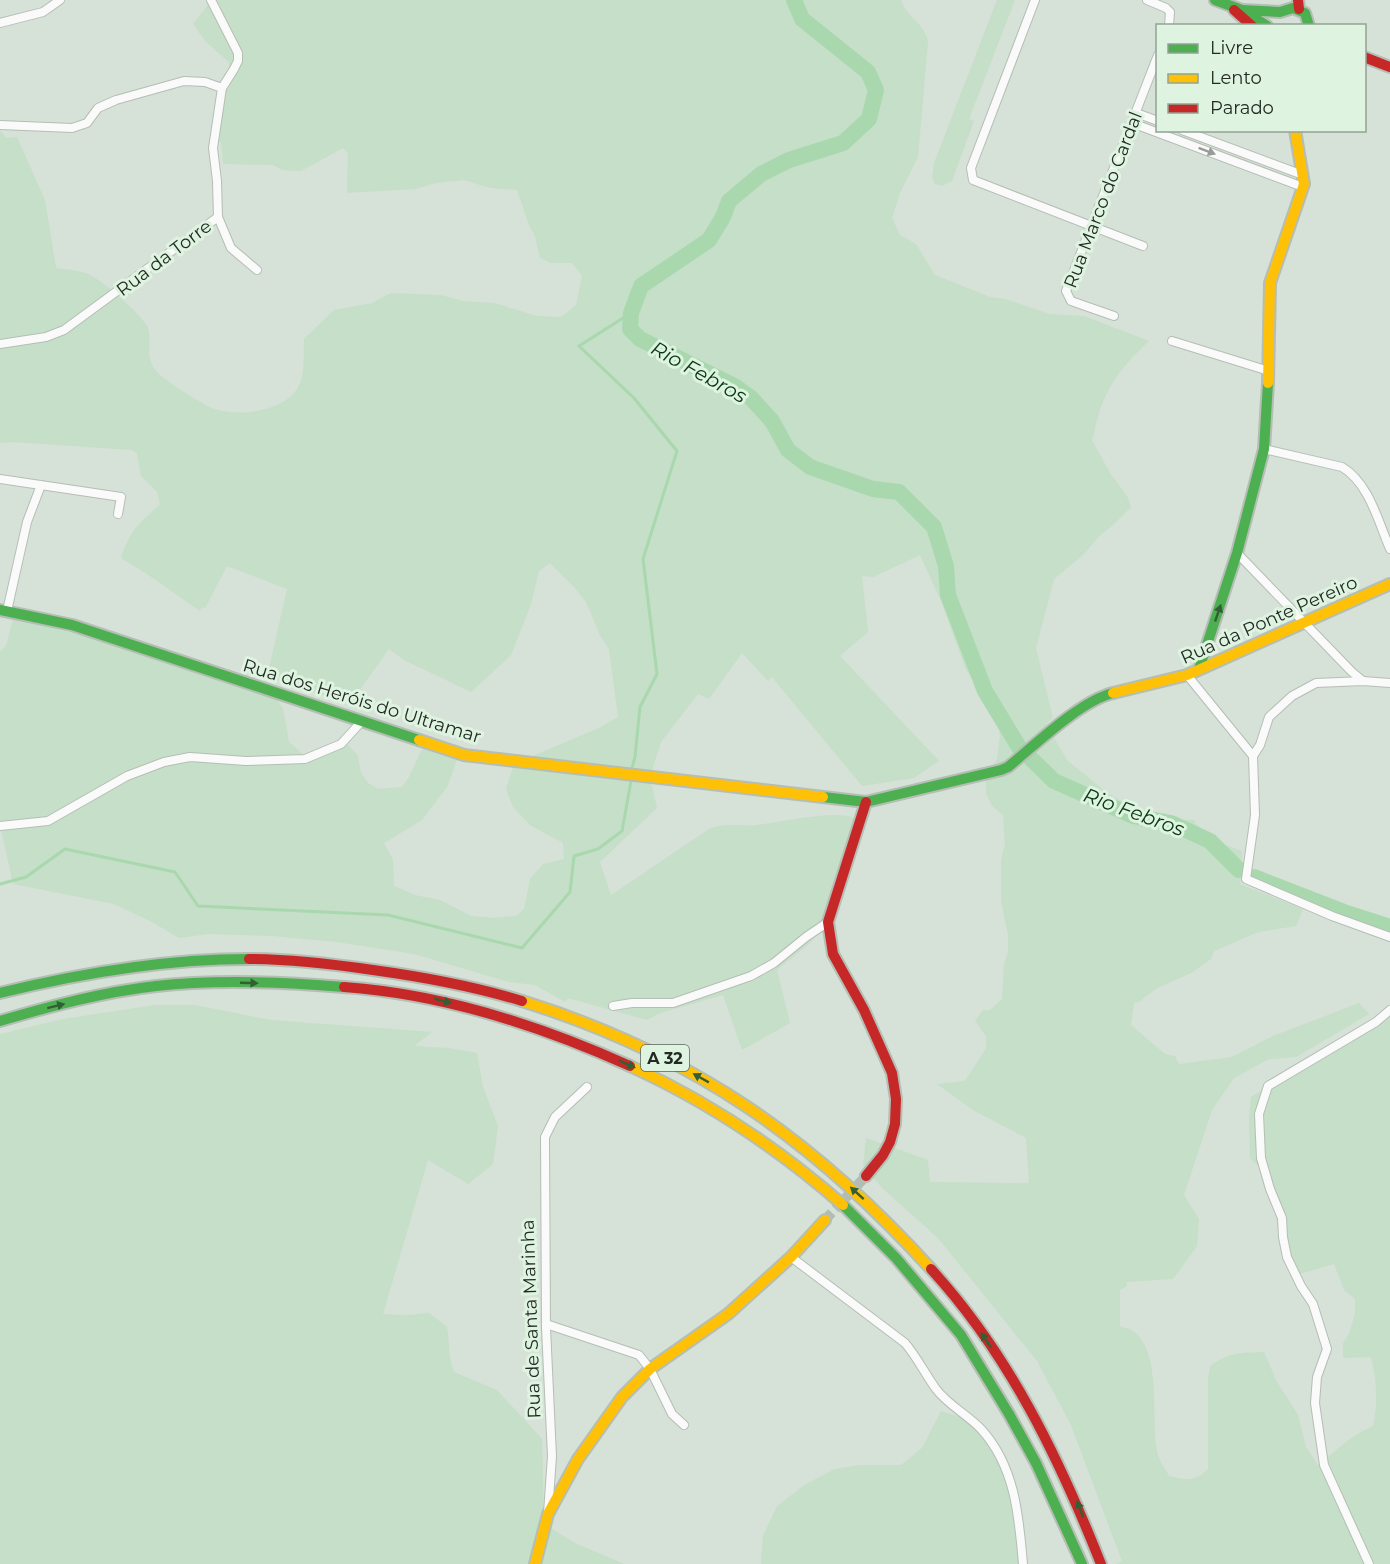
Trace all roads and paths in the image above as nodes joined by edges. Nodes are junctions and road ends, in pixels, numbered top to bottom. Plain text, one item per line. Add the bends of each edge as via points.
1 (60, 0) edge
2 (211, 0) edge
3 (1035, 0) edge
4 (1147, 0) edge
5 (1215, 0) edge
6 (1299, 5) edge
7 (1230, 6) junction
8 (1285, 7) edge
9 (1242, 10) junction
10 (0, 22) edge
11 (1168, 24) edge
12 (1250, 24) edge
13 (1264, 24) edge
14 (1275, 24) edge
15 (1309, 24) edge
16 (1366, 57) edge
17 (1156, 60) edge
18 (1390, 67) edge
19 (222, 88) junction
20 (1136, 113) junction
21 (1156, 120) edge
22 (1132, 123) junction
23 (0, 125) edge
24 (1156, 132) edge
25 (1156, 132) edge
26 (1187, 132) edge
27 (1295, 132) edge
28 (1303, 175) junction
29 (1303, 187) junction
30 (218, 217) junction
31 (1092, 227) junction
32 (1143, 246) dead end
33 (257, 270) dead end
34 (1114, 316) dead end
35 (1172, 341) dead end
36 (0, 344) edge
37 (1269, 371) junction
38 (1264, 449) junction
39 (0, 479) edge
40 (41, 485) junction
41 (118, 514) dead end
42 (1390, 549) edge
43 (1237, 553) junction
44 (1390, 584) edge
45 (3, 611) edge
46 (1305, 623) junction
47 (1198, 669) junction
48 (1187, 675) junction
49 (1363, 681) junction
50 (1390, 683) edge
51 (363, 721) junction
52 (1253, 756) junction
53 (866, 802) junction
54 (0, 826) edge
55 (828, 922) junction
56 (1390, 937) edge
57 (0, 993) edge
58 (613, 1006) dead end
59 (1390, 1010) edge
60 (0, 1021) edge
61 (587, 1087) dead end
62 (866, 1176) tunnel mouth
63 (825, 1220) tunnel mouth
64 (791, 1257) junction
65 (546, 1324) junction
66 (650, 1369) junction
67 (684, 1425) dead end
68 (548, 1514) junction
69 (535, 1564) edge
70 (1023, 1564) edge
71 (1082, 1564) edge
72 (1101, 1564) edge
73 (1369, 1564) edge

1 - 10 street via 43,12
2 - 19 street, Rua da Torre via 238,53 238,61
3 - 31 street via 971,168 973,180
4 - 11 street via 1170,12
5 - 7 main road
6 - 8 main road
6 - 15 main road
7 - 9 main road
7 - 12 main road
8 - 9 main road
8 - 14 main road
9 - 13 main road
16 - 18 main road
17 - 20 street, Rua Marco do Cardal
19 - 23 street via 205,81 184,81 116,100 98,108 87,123 72,128
19 - 30 street, Rua da Torre via 213,148
20 - 21 street
20 - 22 street, Rua Marco do Cardal
22 -> 24 street
22 - 31 street, Rua Marco do Cardal
25 -> 29 street
26 - 28 street
27 - 28 main road
28 - 29 main road
29 - 37 main road via 1270,283
30 - 33 street via 231,248
30 - 36 street, Rua da Torre via 64,330
31 - 32 street
31 - 34 street, Rua Marco do Cardal via 1067,296
35 - 37 street
37 - 38 main road
38 - 42 street via 1342,467 1352,473 1361,482
38 - 43 main road
39 - 40 street
40 - 41 street via 121,497
40 - 45 street
43 - 46 street
47 -> 43 main road
44 - 46 main road, Rua da Ponte Pereiro
45 - 51 main road, Rua dos Heróis do Ultramar via 72,625
46 - 47 main road, Rua da Ponte Pereiro
46 - 49 street
47 - 48 main road, Rua da Ponte Pereiro
48 - 52 street
48 - 53 main road, Rua da Ponte Pereiro via 1091,701 1001,770
49 - 50 street
49 - 52 street via 1316,683 1292,696 1269,717
51 - 53 main road, Rua dos Heróis do Ultramar via 464,755
51 - 54 street via 341,744 305,759 255,762 190,758 164,762 127,776 48,821
52 - 56 street via 1255,815 1246,879
53 - 55 main road
55 - 58 street via 751,976 673,1002
55 - 62 main road via 833,954 855,990 885,1055 896,1099 890,1142
72 -> 57 main road, A 32 via 1076,1497 1034,1414 970,1317 925,1262 871,1205 763,1117 646,1048 520,1000 439,979 336,964 273,959 156,965 100,972
59 - 73 street via 1268,1086 1259,1114 1261,1158 1282,1218 1287,1257 1313,1304 1327,1349 1317,1377 1315,1403 1324,1465
60 -> 71 main road, A 32 via 98,995 158,986 218,982 342,985 437,999 589,1047 652,1075 755,1135 842,1204 900,1260 949,1319 1007,1408
61 - 65 street, Rua de Santa Marinha via 555,1117 545,1137
63 - 64 main road
64 - 66 main road via 728,1314
64 - 70 street via 905,1343 936,1390 980,1428 999,1451 1011,1480
65 - 66 street via 639,1355
65 - 68 street, Rua de Santa Marinha via 552,1456
66 - 67 street via 672,1414
66 - 68 main road via 622,1397 590,1440
68 - 69 main road, Rua de Santa Marinha

